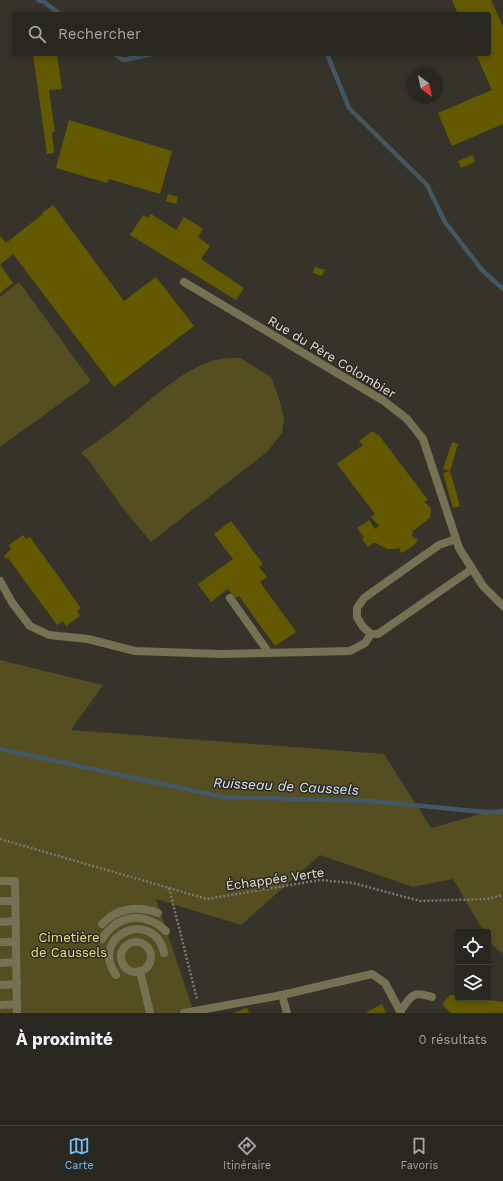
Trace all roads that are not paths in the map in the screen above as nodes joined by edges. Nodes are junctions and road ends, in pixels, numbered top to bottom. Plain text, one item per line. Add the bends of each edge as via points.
1 (184, 282) dead end
2 (456, 538) junction
3 (472, 569) junction
4 (0, 581) edge
5 (230, 598) dead end
6 (503, 606) edge
7 (372, 634) junction
8 (269, 653) junction
9 (0, 881) edge
10 (0, 901) edge
11 (15, 901) junction
12 (126, 907) junction
13 (158, 913) dead end
14 (128, 919) junction
15 (16, 921) junction
16 (0, 922) edge
17 (102, 924) dead end
18 (131, 930) junction
19 (166, 931) dead end
20 (102, 940) dead end
21 (0, 942) edge
22 (16, 942) junction
23 (134, 942) junction
24 (164, 953) dead end
25 (16, 962) junction
26 (0, 963) edge
27 (140, 971) junction
28 (116, 975) dead end
29 (17, 984) junction
30 (0, 985) edge
31 (282, 995) junction
32 (432, 997) dead end
33 (17, 1004) junction
34 (0, 1005) edge
35 (401, 1012) edge
36 (17, 1013) edge
37 (150, 1013) edge
38 (184, 1013) edge
39 (287, 1013) edge

1 - 2 street, Rue du Père Colombier via 384,401 407,419 423,439
2 - 3 street, Rue du Père Colombier
2 - 7 street via 439,545 364,598 358,608 357,617 363,627
3 - 6 street, Rue du Père Colombier via 483,586
3 - 7 street via 389,628
4 - 8 street via 30,626 49,635 88,640 135,651
5 - 8 street
7 - 8 street via 365,643 350,651
9 - 11 street via 15,881
10 - 11 street
11 - 15 street
12 - 13 street
12 - 14 street
12 - 17 street
14 - 18 street
14 - 19 street via 147,919
14 - 20 street via 111,928
15 - 16 street
15 - 22 street
18 - 23 street
18 - 24 street via 144,930 154,935 161,943
18 - 28 street via 118,936 110,949 110,966
21 - 22 street
22 - 25 street
23 - 27 street via 142,943 151,953 148,966
23 - 27 street via 126,946 121,958 128,969
25 - 26 street
25 - 29 street
27 - 37 street
29 - 30 street
29 - 33 street
31 - 35 street via 372,974 385,984
31 - 38 street
31 - 39 street
32 - 35 street via 422,993 413,995
33 - 34 street
33 - 36 street

